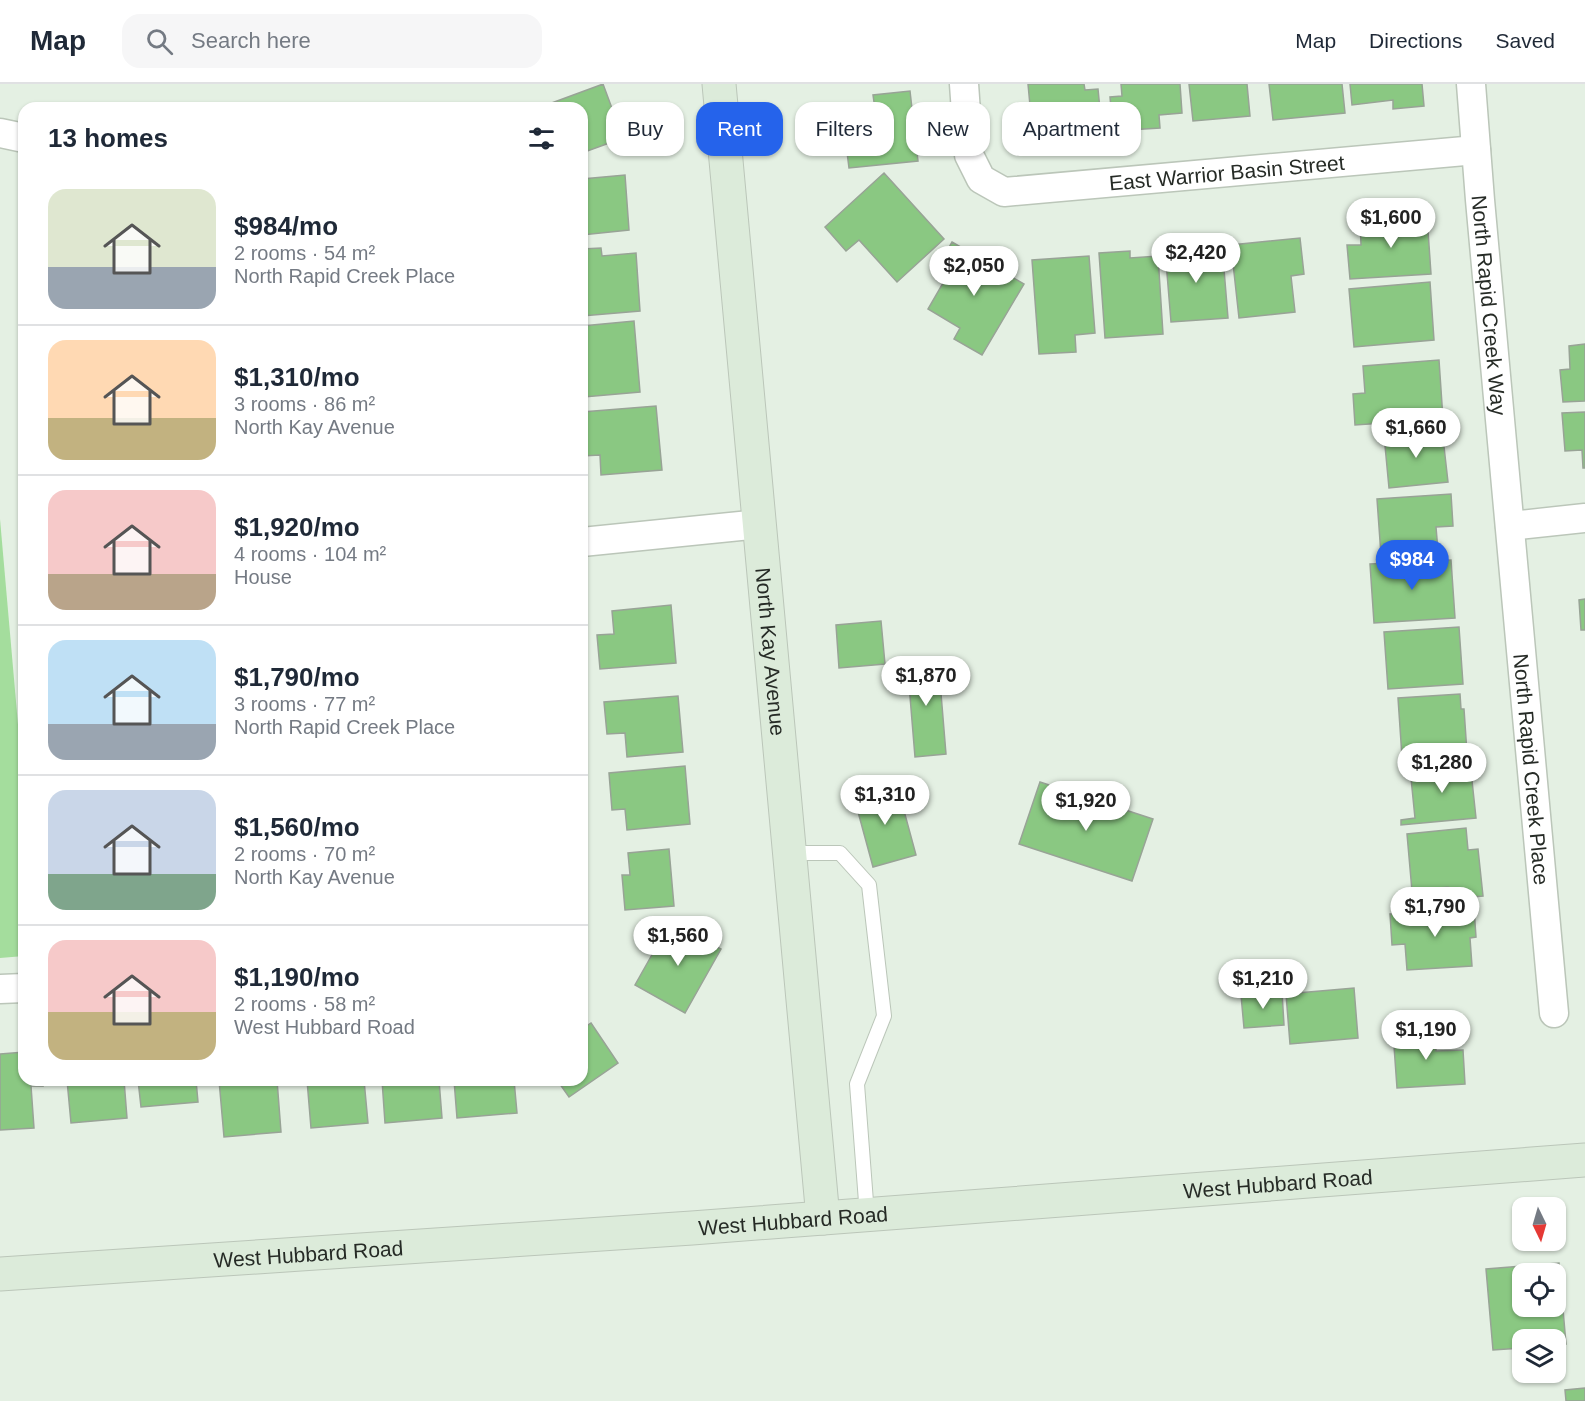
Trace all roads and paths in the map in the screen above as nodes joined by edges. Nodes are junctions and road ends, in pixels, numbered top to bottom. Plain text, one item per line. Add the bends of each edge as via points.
1 (719, 84) edge
2 (964, 84) edge
3 (1471, 84) edge
4 (0, 133) edge
5 (18, 137) edge
6 (1476, 150) junction
7 (1585, 518) edge
8 (760, 524) junction
9 (1510, 526) junction
10 (588, 541) edge
11 (790, 853) junction
12 (18, 988) edge
13 (0, 989) edge
14 (1554, 1013) dead end
15 (1585, 1160) edge
16 (867, 1215) junction
17 (824, 1218) junction
18 (0, 1274) edge

1 - 8 street, North Kay Avenue
2 - 6 street, East Warrior Basin Street via 969,155 981,179 1004,192
3 - 6 street, North Rapid Creek Way
4 - 5 street
6 - 9 street, North Rapid Creek Way
7 - 9 street
8 - 10 street
8 - 11 street, North Kay Avenue
9 - 14 street, North Rapid Creek Place
11 - 16 lane via 840,852 869,885 884,1016 857,1084
11 - 17 street, North Kay Avenue
12 - 13 street
15 - 16 street, West Hubbard Road
16 - 17 street, West Hubbard Road
17 - 18 street, West Hubbard Road

